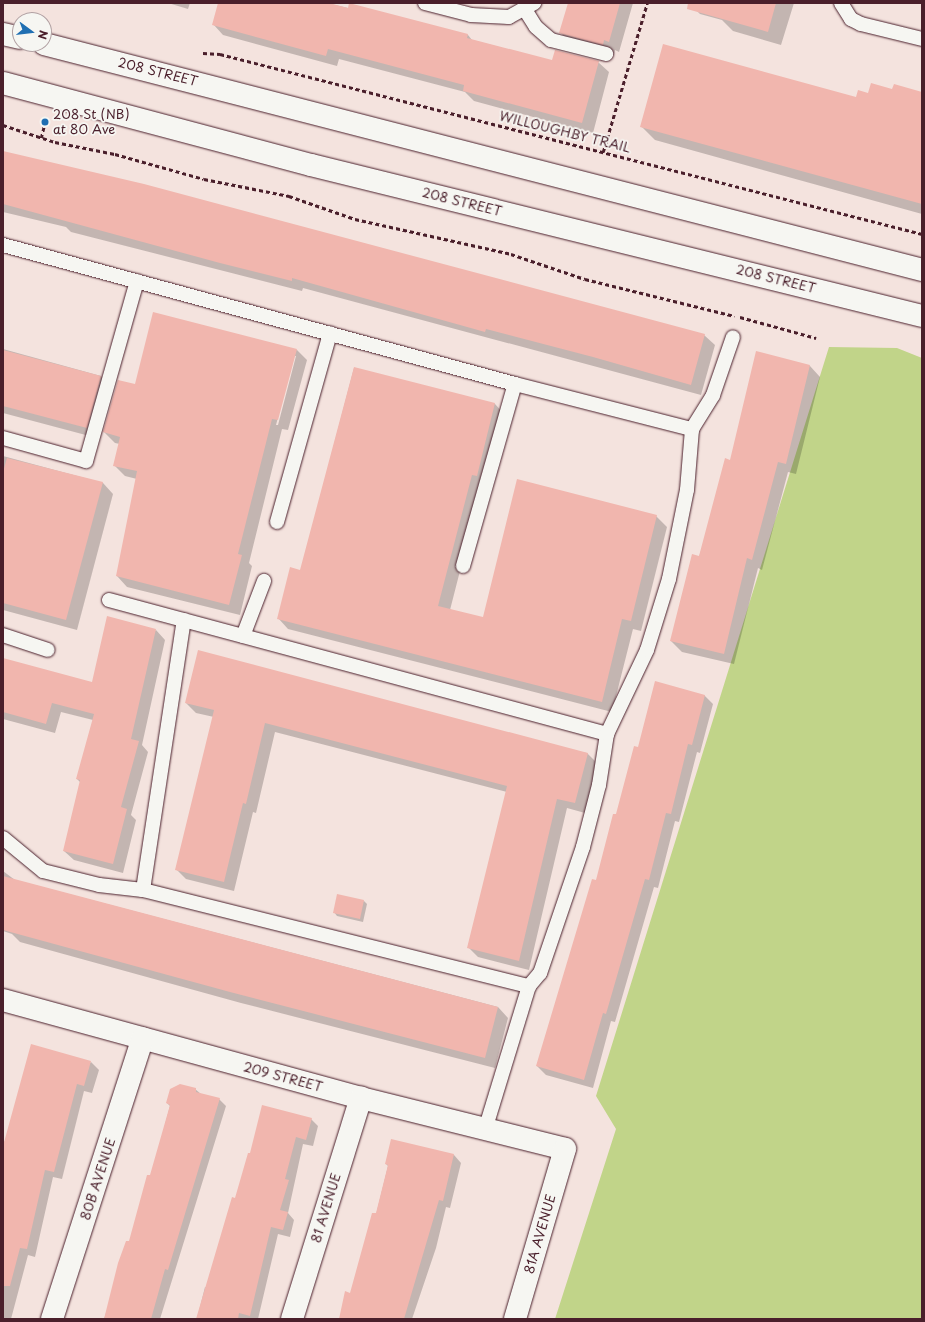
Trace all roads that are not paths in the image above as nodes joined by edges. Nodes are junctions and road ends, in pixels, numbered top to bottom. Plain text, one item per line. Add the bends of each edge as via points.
1 (425, 3) edge
2 (841, 3) edge
3 (529, 6) edge
4 (922, 39) edge
5 (52, 46) edge
6 (606, 54) dead end
7 (3, 83) edge
8 (3, 245) edge
9 (922, 270) edge
10 (137, 281) junction
11 (922, 316) edge
12 (330, 333) junction
13 (732, 337) dead end
14 (515, 384) junction
15 (692, 429) junction
16 (3, 438) edge
17 (277, 522) dead end
18 (463, 566) dead end
19 (264, 581) dead end
20 (109, 600) dead end
21 (184, 620) junction
22 (3, 635) edge
23 (243, 636) junction
24 (48, 650) dead end
25 (607, 734) junction
26 (3, 838) edge
27 (143, 890) junction
28 (529, 986) junction
29 (3, 1000) edge
30 (143, 1038) junction
31 (361, 1098) junction
32 (486, 1128) junction
33 (565, 1149) joint
34 (52, 1319) edge
35 (292, 1319) edge
36 (515, 1319) edge

1 - 3 lane via 471,15 509,17
2 - 4 lane via 851,19 861,24
3 - 6 lane via 536,26 551,40
5 - 9 main road, 208 STREET
7 - 11 main road, 208 STREET via 311,165
8 - 10 lane
10 - 12 lane
10 - 16 lane via 86,461
12 - 14 lane
12 - 17 lane
13 - 15 lane via 713,395
14 - 15 lane
14 - 18 lane
15 - 25 lane via 688,490 669,579 647,650
19 - 23 lane
20 - 21 lane
21 - 23 lane
21 - 27 lane
22 - 24 lane
23 - 25 lane
25 - 28 lane via 583,847 540,973
26 - 27 lane via 43,871 98,885
27 - 28 lane
28 - 32 lane
29 - 30 main road, 209 STREET
30 - 31 main road, 209 STREET
30 - 34 main road, 80B AVENUE
31 - 32 main road, 209 STREET
31 - 35 main road, 81 AVENUE
32 - 33 main road, 209 STREET
33 - 36 main road, 81A AVENUE

